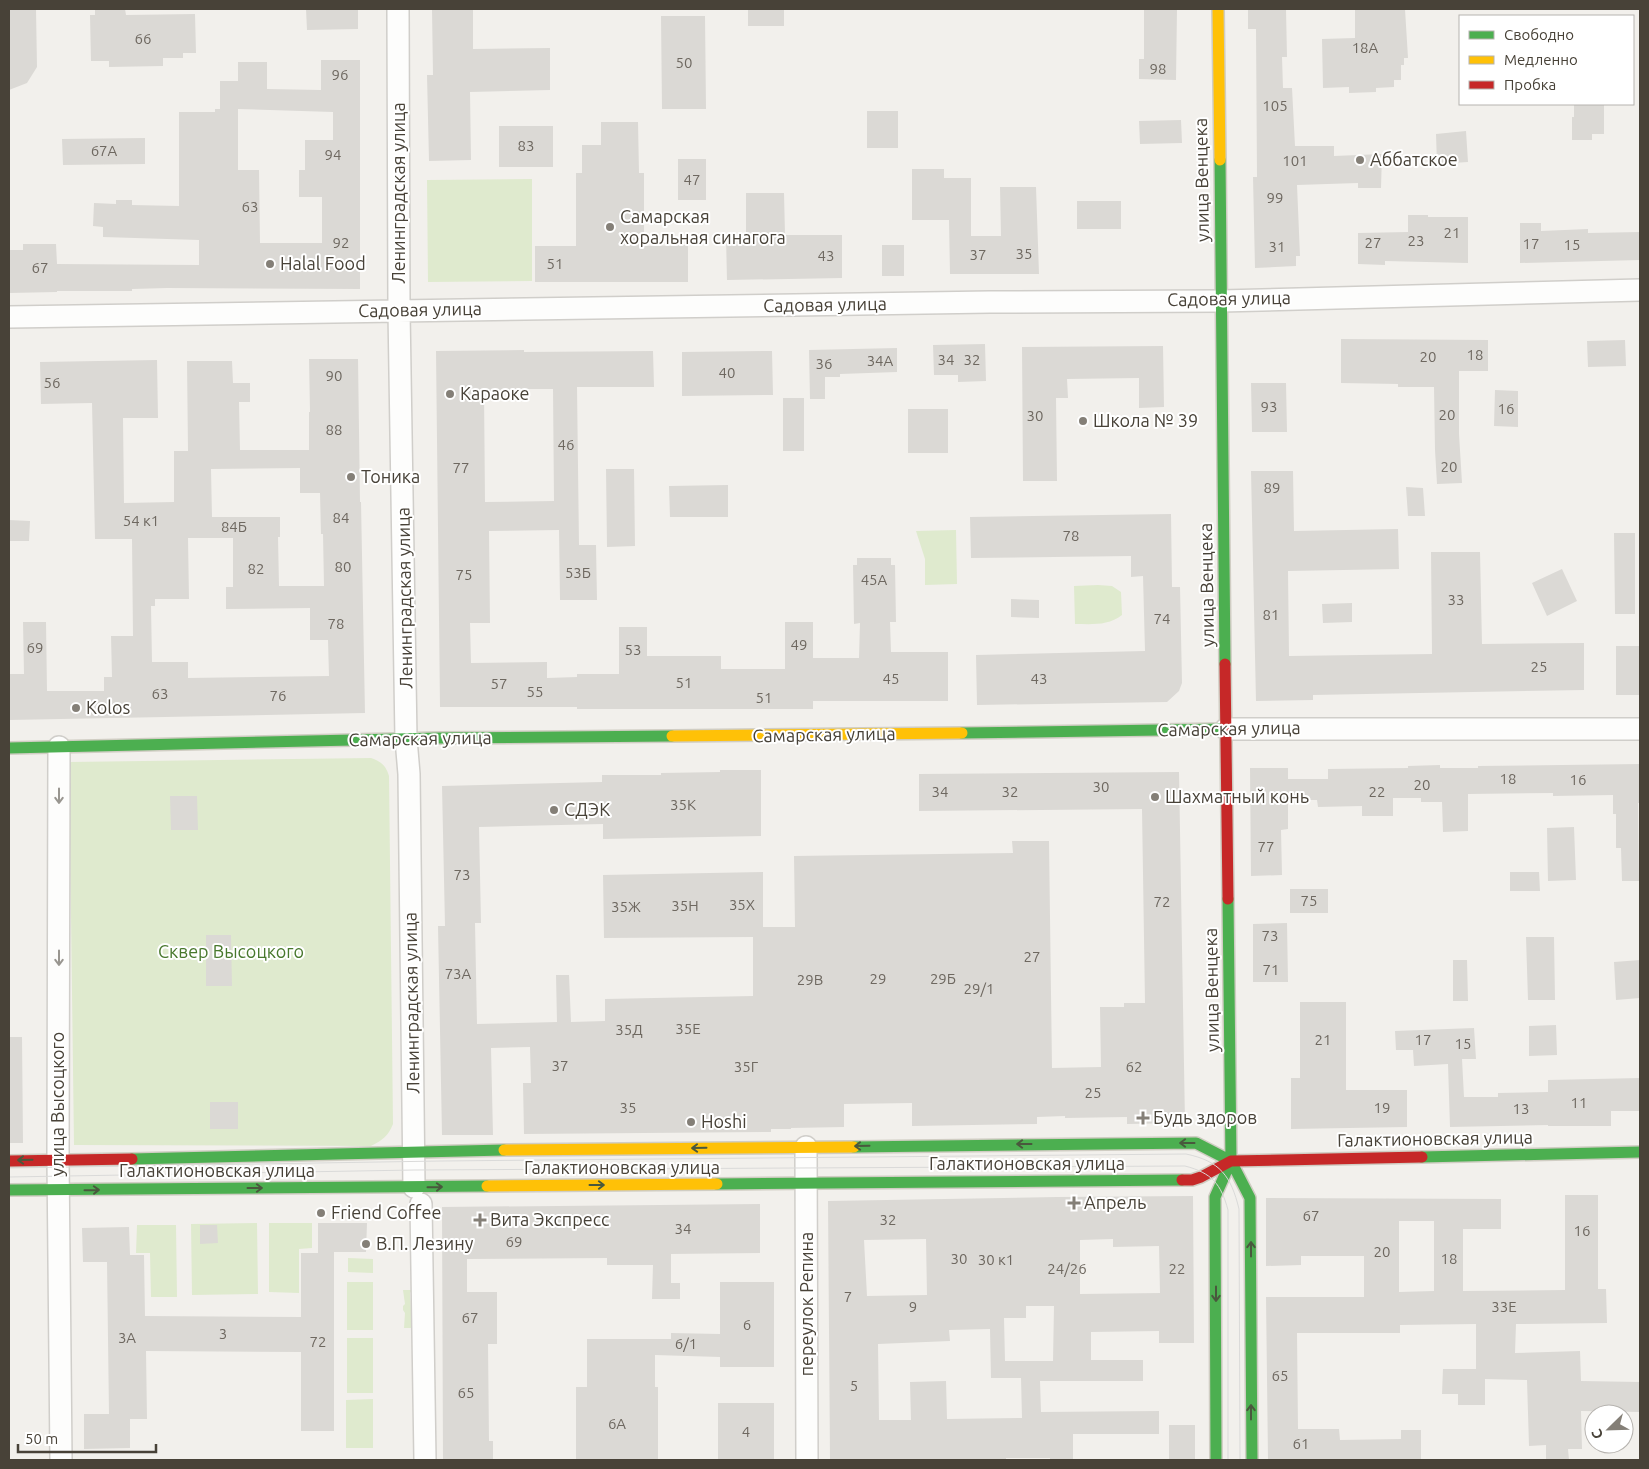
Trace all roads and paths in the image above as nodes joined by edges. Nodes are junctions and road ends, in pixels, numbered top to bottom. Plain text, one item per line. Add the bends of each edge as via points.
1 (398, 9) edge
2 (1218, 9) edge
3 (1640, 290) edge
4 (1221, 301) junction
5 (399, 311) junction
6 (9, 317) edge
7 (1226, 729) junction
8 (1640, 729) edge
9 (406, 738) junction
10 (59, 747) junction
11 (9, 748) edge
12 (806, 1147) junction
13 (414, 1152) junction
14 (1640, 1152) edge
15 (58, 1159) junction
16 (9, 1161) edge
17 (1231, 1161) junction
18 (807, 1184) junction
19 (9, 1190) edge
20 (58, 1190) junction
21 (418, 1195) junction
22 (62, 1460) edge
23 (425, 1460) edge
24 (807, 1460) edge
25 (1216, 1460) edge
26 (1252, 1460) edge

1 - 5 street, Ленинградская улица
2 - 4 main road, улица Венцека
3 - 4 street, Садовая улица
4 - 5 street, Садовая улица
4 - 7 main road, улица Венцека
5 - 6 street, Садовая улица
5 - 9 street, Ленинградская улица
7 - 8 street, Самарская улица
7 - 9 main road, Самарская улица
7 - 17 main road, улица Венцека
9 - 10 main road, Самарская улица
9 - 13 street, Ленинградская улица
10 - 11 main road, Самарская улица
10 -> 15 street, улица Высоцкого
12 -> 13 main road, Галактионовская улица
17 -> 12 main road, Галактионовская улица via 1196,1143
12 - 18 street, переулок Репина
13 - 15 main road, Галактионовская улица
13 - 21 street, Ленинградская улица
14 - 17 main road, Галактионовская улица
15 -> 16 main road, Галактионовская улица
15 - 20 street, улица Высоцкого
17 - 18 main road, Галактионовская улица via 1192,1180
17 -> 25 main road, улица Венцека via 1215,1197
26 -> 17 main road, улица Венцека via 1250,1198
21 -> 18 main road, Галактионовская улица
18 - 24 street, переулок Репина
19 - 20 main road, Галактионовская улица
20 -> 21 main road, Галактионовская улица
20 - 22 street, улица Высоцкого
21 - 23 street, Ленинградская улица

